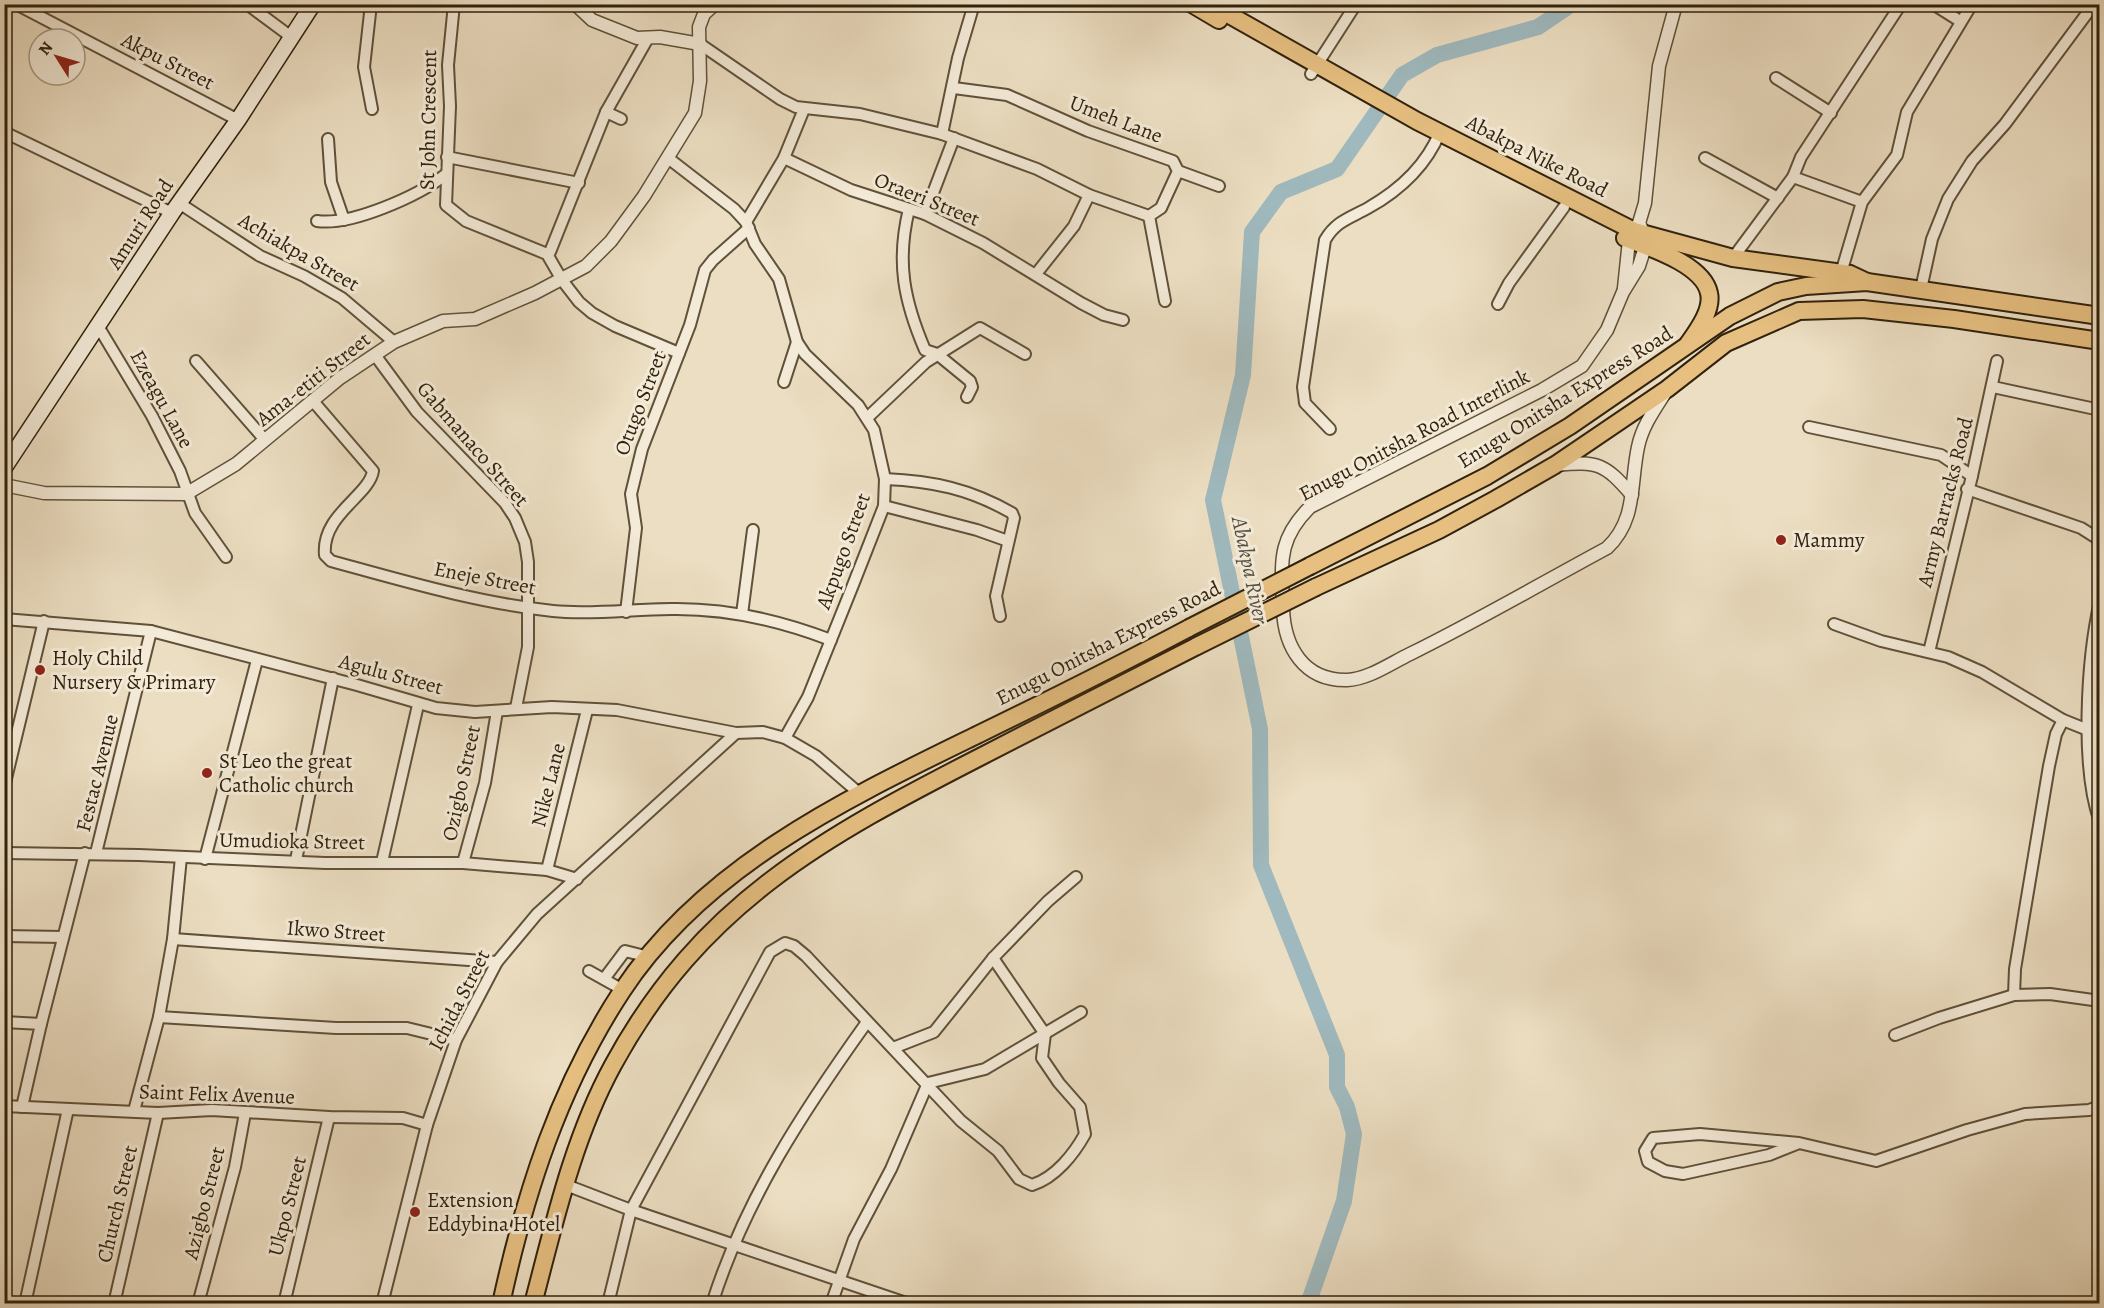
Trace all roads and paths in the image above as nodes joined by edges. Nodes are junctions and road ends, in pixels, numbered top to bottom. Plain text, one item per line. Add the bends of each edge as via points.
1 (16, 4) edge
2 (247, 4) edge
3 (312, 4) edge
4 (371, 4) edge
5 (454, 4) edge
6 (576, 4) edge
7 (715, 4) edge
8 (974, 4) edge
9 (1192, 4) edge
10 (1210, 4) edge
11 (1356, 4) edge
12 (1676, 4) edge
13 (1901, 4) edge
14 (1934, 4) edge
15 (1972, 4) edge
16 (2094, 4) edge
17 (1960, 21) junction
18 (290, 36) junction
19 (648, 38) junction
20 (700, 44) junction
21 (1314, 69) junction
22 (1776, 78) dead end
23 (954, 88) junction
24 (804, 109) junction
25 (372, 110) dead end
26 (606, 112) junction
27 (1831, 113) junction
28 (621, 119) dead end
29 (238, 120) junction
30 (4, 132) edge
31 (942, 134) junction
32 (1438, 137) junction
33 (954, 138) junction
34 (328, 139) dead end
35 (447, 157) junction
36 (668, 158) junction
37 (784, 158) junction
38 (1705, 158) dead end
39 (1178, 171) junction
40 (445, 175) junction
41 (1793, 177) junction
42 (579, 183) junction
43 (1219, 186) dead end
44 (1089, 195) junction
45 (1778, 198) junction
46 (1862, 202) junction
47 (1564, 207) junction
48 (175, 208) junction
49 (909, 209) junction
50 (925, 214) junction
51 (1149, 216) junction
52 (344, 220) junction
53 (317, 221) dead end
54 (747, 225) junction
55 (1641, 238) junction
56 (547, 255) junction
57 (1733, 258) junction
58 (1841, 273) junction
59 (1036, 274) junction
60 (562, 280) junction
61 (1867, 282) junction
62 (1921, 289) junction
63 (1165, 301) dead end
64 (1498, 304) dead end
65 (2100, 316) edge
66 (1123, 320) dead end
67 (98, 326) junction
68 (2100, 341) edge
69 (394, 342) junction
70 (797, 342) junction
71 (1686, 347) junction
72 (679, 353) junction
73 (934, 353) junction
74 (1024, 354) dead end
75 (375, 355) junction
76 (196, 361) dead end
77 (1997, 361) dead end
78 (784, 382) dead end
79 (1993, 387) junction
80 (1667, 389) junction
81 (967, 397) dead end
82 (313, 401) junction
83 (2100, 410) edge
84 (867, 418) junction
85 (1809, 427) dead end
86 (1330, 429) dead end
87 (265, 440) junction
88 (1555, 465) junction
89 (4, 468) edge
90 (1972, 476) junction
91 (885, 479) junction
92 (4, 486) edge
93 (1967, 489) junction
94 (186, 494) junction
95 (1632, 495) junction
96 (884, 506) junction
97 (753, 530) dead end
98 (2100, 540) edge
99 (1008, 541) junction
100 (226, 557) dead end
101 (2100, 601) edge
102 (527, 606) junction
103 (626, 612) junction
104 (742, 614) junction
105 (1000, 616) dead end
106 (4, 619) edge
107 (44, 621) junction
108 (1834, 624) dead end
109 (152, 631) junction
110 (831, 639) junction
111 (1929, 652) junction
112 (257, 660) junction
113 (333, 678) junction
114 (418, 705) junction
115 (516, 708) junction
116 (587, 710) junction
117 (497, 711) junction
118 (2063, 720) junction
119 (2088, 730) junction
120 (736, 733) junction
121 (784, 738) junction
122 (4, 786) edge
123 (860, 794) junction
124 (2100, 822) edge
125 (4, 853) edge
126 (85, 853) junction
127 (96, 853) junction
128 (181, 857) junction
129 (205, 859) junction
130 (296, 860) junction
131 (382, 862) junction
132 (463, 863) junction
133 (547, 870) junction
134 (1076, 877) dead end
135 (577, 879) junction
136 (4, 936) edge
137 (63, 937) junction
138 (173, 939) junction
139 (649, 957) junction
140 (993, 958) junction
141 (497, 962) junction
142 (589, 971) dead end
143 (604, 979) junction
144 (623, 990) junction
145 (2013, 995) junction
146 (2100, 1001) edge
147 (1081, 1012) dead end
148 (159, 1017) junction
149 (4, 1022) edge
150 (867, 1022) junction
151 (40, 1024) junction
152 (1045, 1034) junction
153 (1895, 1035) dead end
154 (456, 1040) junction
155 (893, 1048) junction
156 (928, 1083) junction
157 (4, 1106) edge
158 (2100, 1106) edge
159 (22, 1107) junction
160 (68, 1109) junction
161 (135, 1111) junction
162 (158, 1113) junction
163 (245, 1113) junction
164 (329, 1117) junction
165 (427, 1125) junction
166 (1799, 1143) junction
167 (566, 1185) junction
168 (631, 1210) junction
169 (733, 1243) junction
170 (838, 1282) junction
171 (25, 1304) edge
172 (114, 1304) edge
173 (198, 1304) edge
174 (284, 1304) edge
175 (382, 1304) edge
176 (501, 1304) edge
177 (533, 1304) edge
178 (608, 1304) edge
179 (712, 1304) edge
180 (831, 1304) edge
181 (909, 1304) edge

1 - 29 street, Akpu Street
2 - 18 street
3 - 18 main road, Amuri Road
4 - 25 street via 364,67
5 - 35 street, St John Crescent via 448,65
6 - 19 street via 592,20 637,38
7 - 20 street, Ama-etiti Street via 704,14 699,27
8 - 23 street via 958,58
9 - 21 main road, Abakpa Nike Road
10 - 21 main road, Abakpa Nike Road
11 - 21 street
12 - 55 street, Enugu Onitsha Road Interlink via 1659,66
13 - 27 street
14 - 17 street
15 - 17 street
16 - 62 street via 2005,124 1972,161 1948,199 1932,239
17 - 46 street via 1907,112 1897,155
18 - 29 main road, Amuri Road
19 - 20 street
19 - 26 street
20 - 24 street via 780,99
20 - 36 street, Ama-etiti Street via 695,113
21 - 32 main road, Abakpa Nike Road
22 - 27 street
23 - 31 street
23 - 39 street, Umeh Lane via 1007,95 1088,131 1173,161
24 - 31 street via 860,114
24 - 37 street, Otugo Street
26 - 28 street
26 - 42 street
27 - 41 street via 1801,157
29 - 48 main road, Amuri Road
30 - 48 street, Achiakpa Street
31 - 33 street
32 - 47 main road, Abakpa Nike Road
32 - 55 main road, Abakpa Nike Road
32 - 86 street via 1407,183 1332,227 1324,240 1302,387 1305,403
33 - 44 street via 1037,169
33 - 50 street
34 - 52 street via 331,182
35 - 40 street, St John Crescent
35 - 42 street
36 - 54 street, Akpugo Street via 734,209
36 - 60 street, Ama-etiti Street via 601,253
37 - 49 street, Oraeri Street via 851,190
37 - 54 street, Otugo Street
38 - 45 street
39 - 43 street
39 - 51 street, Umeh Lane via 1161,208
40 - 52 street via 399,200
40 - 56 street, St John Crescent via 446,205 453,212
41 - 45 street
41 - 46 street
42 - 56 street
44 - 51 street
44 - 59 street via 1074,226
45 - 57 street
46 - 58 street
47 - 55 main road, Abakpa Nike Road
47 - 64 street
48 - 67 main road, Amuri Road
48 - 69 street, Achiakpa Street via 342,298
49 - 50 street, Oraeri Street
49 - 73 street via 902,239 906,297 925,350
50 - 59 street, Oraeri Street
51 - 63 street
52 - 53 street
54 - 70 street, Akpugo Street via 778,279
54 - 72 street, Otugo Street via 705,270
55 - 57 main road, Abakpa Nike Road
55 - 71 main road via 1685,264 1710,293 1706,313
55 - 95 street, Enugu Onitsha Road Interlink via 1606,330 1582,366 1310,507 1296,521 1286,539 1282,563 1284,629 1292,649 1306,666 1326,678 1349,680 1368,675 1608,548 1626,525
56 - 60 street
57 - 58 main road, Abakpa Nike Road
58 - 61 main road, Abakpa Nike Road
59 - 66 street, Oraeri Street via 1081,303
60 - 69 street, Ama-etiti Street via 475,320 443,321
60 - 72 street via 592,313
61 - 62 main road, Enugu Onitsha Express Road
61 - 71 main road, Enugu Onitsha Express Road via 1806,285 1778,292 1730,316
62 - 65 main road, Enugu Onitsha Express Road
67 - 89 main road, Amuri Road
67 - 94 street, Ezeagu Lane via 152,416 180,471
68 - 80 main road, Enugu Onitsha Express Road via 1863,309 1798,311 1726,343
69 - 75 street, Ama-etiti Street
70 - 78 street
70 - 84 street, Akpugo Street
71 - 123 main road, Enugu Onitsha Express Road, bridge via 1570,426 1487,476
72 - 103 street, Otugo Street via 634,474 631,494 636,528
73 - 74 street via 980,328
73 - 81 street via 970,381 972,387
73 - 84 street
75 - 82 street, Ama-etiti Street
75 - 102 street, Gabmanaco Street via 417,412 515,518 528,562
76 - 87 street
77 - 79 street, Army Barracks Road
79 - 83 street
79 - 90 street, Army Barracks Road
80 - 88 main road, Enugu Onitsha Express Road
80 - 95 street, Enugu Onitsha Road Interlink via 1641,435
82 - 87 street, Ama-etiti Street
82 - 102 street, Eneje Street via 373,471 368,482 340,511 324,544 325,555 331,561 474,598
84 - 91 street, Akpugo Street via 874,430
85 - 90 street via 1941,455
87 - 94 street, Ama-etiti Street via 236,464
88 - 95 street via 1591,462 1614,474
88 - 167 main road, Enugu Onitsha Express Road, bridge via 1439,530 1316,586 845,828 761,886 688,956 650,1005 604,1083
90 - 93 street, Army Barracks Road
91 - 96 street, Akpugo Street
91 - 99 street via 933,482 1006,510 1014,518
92 - 94 street, Ama-etiti Street via 44,493
93 - 98 street via 2081,528
93 - 111 street, Army Barracks Road
94 - 100 street, Ezeagu Lane
96 - 99 street
96 - 110 street, Akpugo Street
97 - 104 street
99 - 105 street via 996,596
101 - 119 street via 2091,652
102 - 103 street, Eneje Street via 555,611
102 - 115 street, Gabmanaco Street via 528,647
103 - 104 street, Eneje Street via 672,609
104 - 110 street, Eneje Street via 784,622
106 - 107 street, Agulu Street
107 - 109 street, Agulu Street
107 - 122 street
108 - 111 street via 1881,641
109 - 112 street, Agulu Street
109 - 127 street, Festac Avenue
110 - 121 street, Akpugo Street via 808,697
111 - 118 street via 1982,672
112 - 113 street, Agulu Street
112 - 129 street
113 - 114 street, Agulu Street
113 - 130 street
114 - 117 street, Agulu Street via 455,711
114 - 131 street
115 - 116 street, Agulu Street
115 - 117 street, Agulu Street
116 - 120 street, Agulu Street via 617,710
116 - 133 street, Nike Lane
117 - 132 street, Ozigbo Street via 485,783
118 - 119 street
118 - 145 street via 2049,766
119 - 124 street via 2093,802
120 - 121 street, Agulu Street via 763,732
120 - 135 street, Ichida Street
121 - 123 street, Agulu Street via 816,756
123 - 139 main road, Enugu Onitsha Express Road via 745,865 694,909
125 - 126 street, Umudioka Street
126 - 127 street, Umudioka Street
126 - 137 street
127 - 128 street, Umudioka Street
128 - 129 street, Umudioka Street
128 - 138 street
129 - 130 street, Umudioka Street
130 - 131 street, Umudioka Street
131 - 132 street, Umudioka Street
132 - 133 street, Umudioka Street
133 - 135 street, Umudioka Street
134 - 140 street
135 - 141 street, Ichida Street via 537,914
136 - 137 street
137 - 151 street
138 - 141 street, Ikwo Street
138 - 148 street
139 - 143 street via 625,951
139 - 144 main road, Enugu Onitsha Express Road
140 - 152 street
140 - 155 street via 934,1032
141 - 154 street, Ichida Street
142 - 143 street
143 - 144 street
144 - 176 main road, Enugu Onitsha Express Road via 583,1056 558,1110 535,1174
145 - 146 street via 2050,994
145 - 153 street
147 - 152 street
148 - 154 street via 336,1028 407,1028
148 - 161 street
149 - 151 street
150 - 155 street
150 - 168 street via 794,946 784,943 770,952
150 - 169 street via 805,1109
151 - 159 street
152 - 156 street via 986,1069
152 - 156 street via 1042,1058 1080,1107 1085,1134 1066,1162 1039,1183 1032,1185 1019,1179 998,1151 961,1121
154 - 165 street, Ichida Street
155 - 156 street
156 - 170 street via 891,1169 854,1239
157 - 159 street, Saint Felix Avenue
158 - 166 street via 2025,1114 1876,1161
159 - 160 street, Saint Felix Avenue
160 - 161 street, Saint Felix Avenue
160 - 171 street
161 - 162 street, Saint Felix Avenue
162 - 163 street, Saint Felix Avenue
162 - 172 street, Church Street
163 - 164 street, Saint Felix Avenue
163 - 173 street, Azigbo Street via 235,1167
164 - 165 street, Saint Felix Avenue via 403,1118
164 - 174 street, Ukpo Street
165 - 175 street, Ichida Street
166 - 166 street via 1768,1155 1683,1174 1665,1171 1648,1161 1645,1152 1653,1138 1671,1134
167 - 168 street
167 - 177 main road, Enugu Onitsha Express Road
168 - 169 street
168 - 178 street
169 - 170 street
169 - 179 street
170 - 180 street
170 - 181 street

